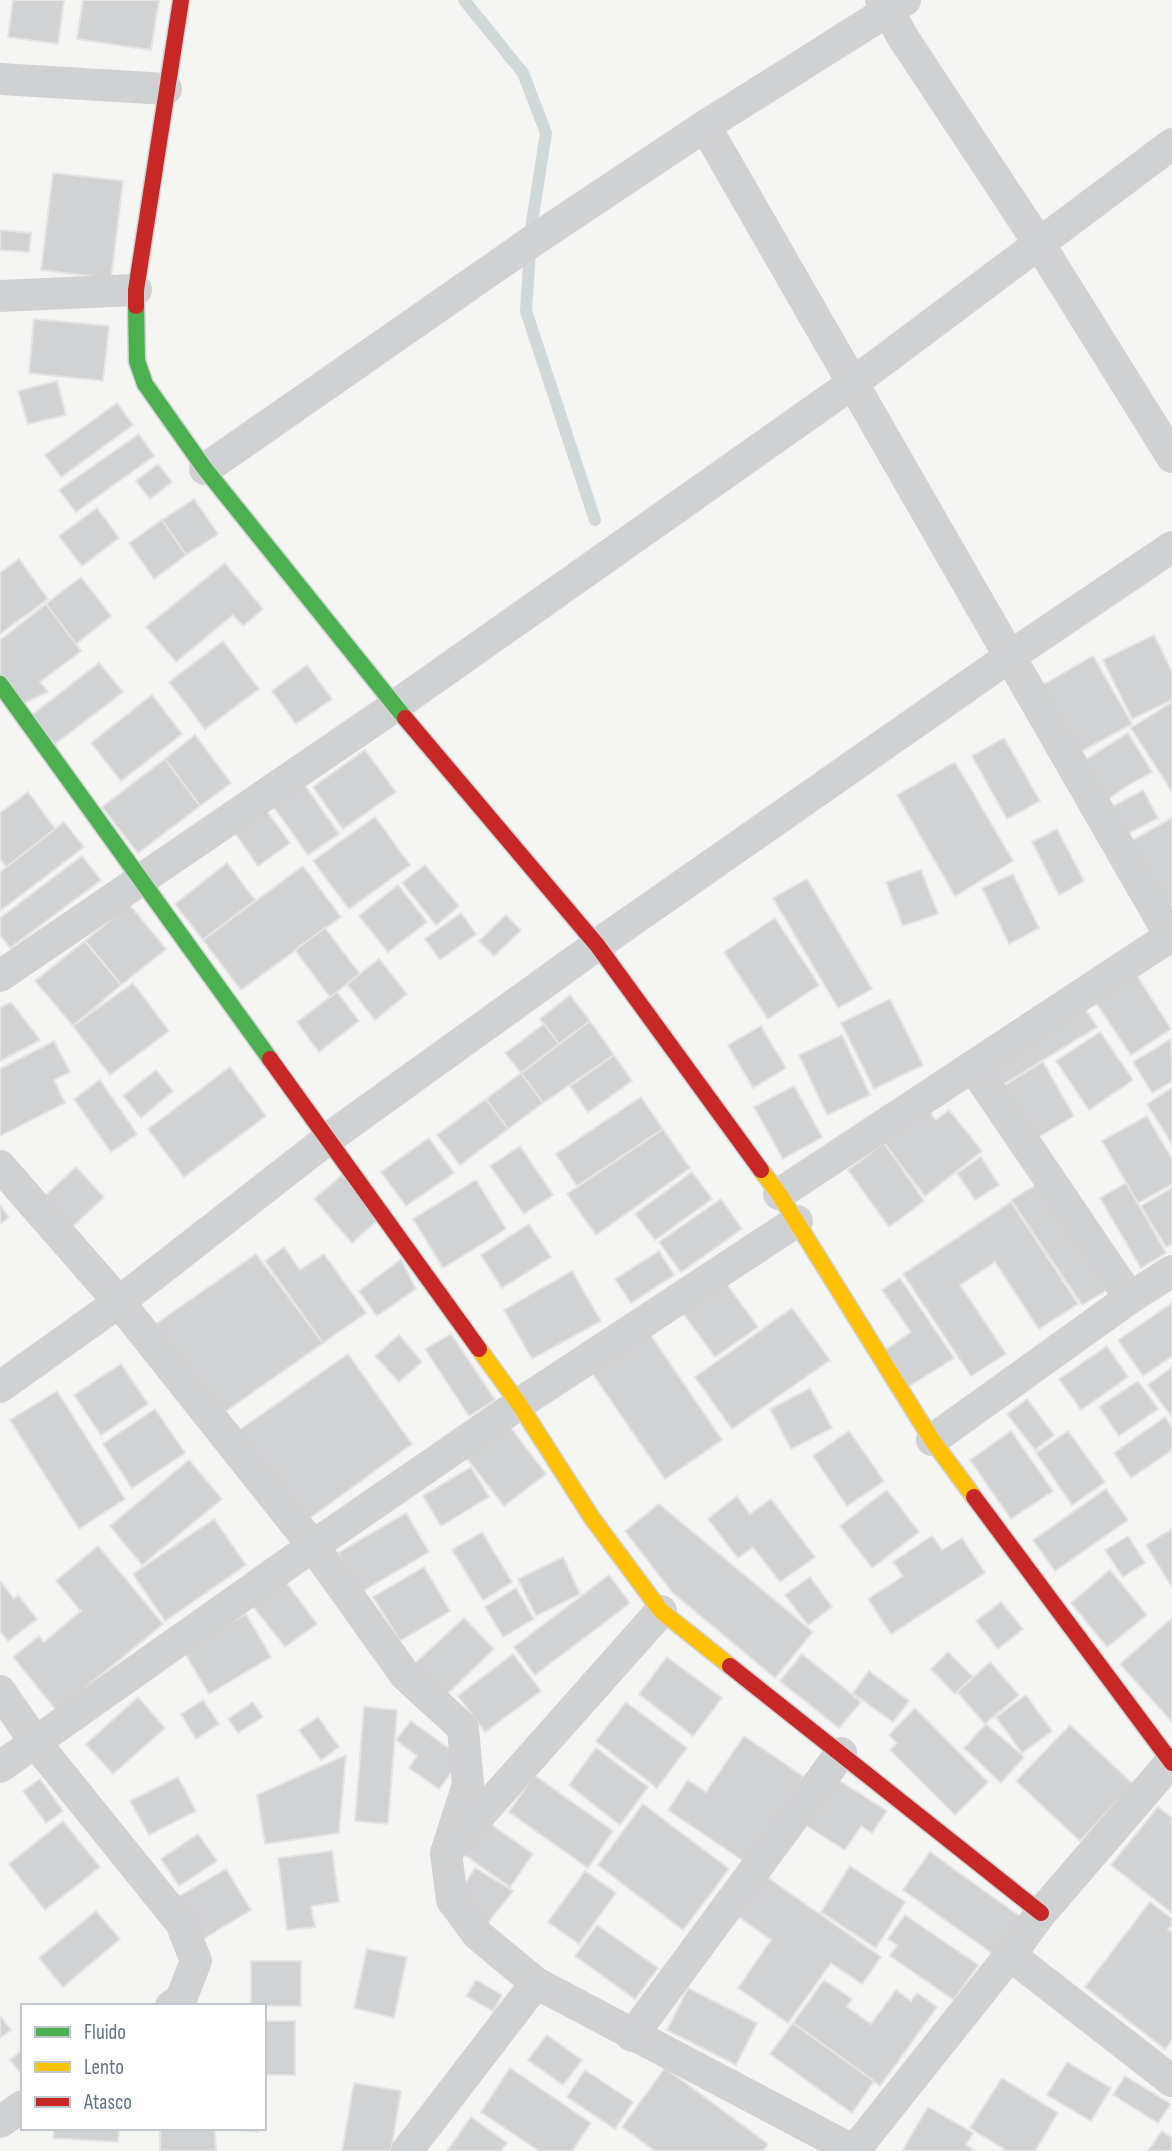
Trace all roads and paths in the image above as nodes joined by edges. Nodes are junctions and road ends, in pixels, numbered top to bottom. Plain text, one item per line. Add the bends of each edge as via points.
1 (181, 0) edge
2 (891, 4) edge
3 (0, 79) edge
4 (166, 89) junction
5 (705, 126) junction
6 (1172, 144) edge
7 (1038, 242) junction
8 (136, 290) junction
9 (0, 296) edge
10 (853, 383) junction
11 (1172, 457) edge
12 (205, 468) junction
13 (1172, 547) edge
14 (1009, 657) junction
15 (0, 684) edge
16 (395, 706) junction
17 (139, 881) junction
18 (1171, 937) edge
19 (597, 946) junction
20 (0, 976) edge
21 (974, 1068) junction
22 (329, 1138) junction
23 (0, 1166) edge
24 (779, 1194) junction
25 (797, 1221) junction
26 (1172, 1271) edge
27 (1130, 1298) junction
28 (119, 1302) junction
29 (0, 1387) edge
30 (519, 1404) junction
31 (932, 1440) junction
32 (313, 1546) junction
33 (662, 1611) junction
34 (0, 1691) edge
35 (35, 1742) junction
36 (841, 1753) junction
37 (1172, 1762) edge
38 (0, 1767) edge
39 (446, 1853) junction
40 (1041, 1913) junction
41 (1010, 1955) junction
42 (536, 1983) junction
43 (175, 2004) edge
44 (632, 2036) junction
45 (1172, 2081) edge
46 (21, 2107) edge
47 (0, 2122) edge
48 (814, 2142) edge
49 (407, 2151) edge
50 (854, 2151) edge

1 - 4 street
2 - 5 street
2 - 7 street via 904,39
3 - 4 street
4 - 8 street
5 - 10 street
5 - 12 street
6 - 7 street
7 - 10 street
7 - 11 street
8 - 9 street
8 - 12 street via 137,361 145,384
10 - 14 street
10 - 16 street
12 - 16 street
13 - 14 street
14 - 18 street
14 - 19 street
15 - 17 street
16 - 17 street
16 - 19 street
17 - 20 street
17 - 22 street
18 - 21 street
19 - 22 street
19 - 24 street
21 - 24 street
21 - 27 street
22 - 28 street
22 - 30 street
23 - 28 street
24 - 25 street
25 - 30 street
25 - 31 street
26 - 27 street
27 - 31 street
28 - 29 street
28 - 32 street
30 - 32 street
30 - 33 street via 592,1518
31 - 37 street
32 - 35 street
32 - 39 street via 405,1675 463,1728 468,1785
33 - 36 street
33 - 39 street
34 - 35 street
35 - 38 street
35 - 43 street via 181,1923 196,1961 181,1999
36 - 40 street
36 - 44 street
37 - 40 street
39 - 42 street via 452,1900 478,1935
40 - 41 street
41 - 45 street
41 - 50 street
42 - 44 street
42 - 49 street
44 - 48 street
46 - 47 street
48 - 50 street

